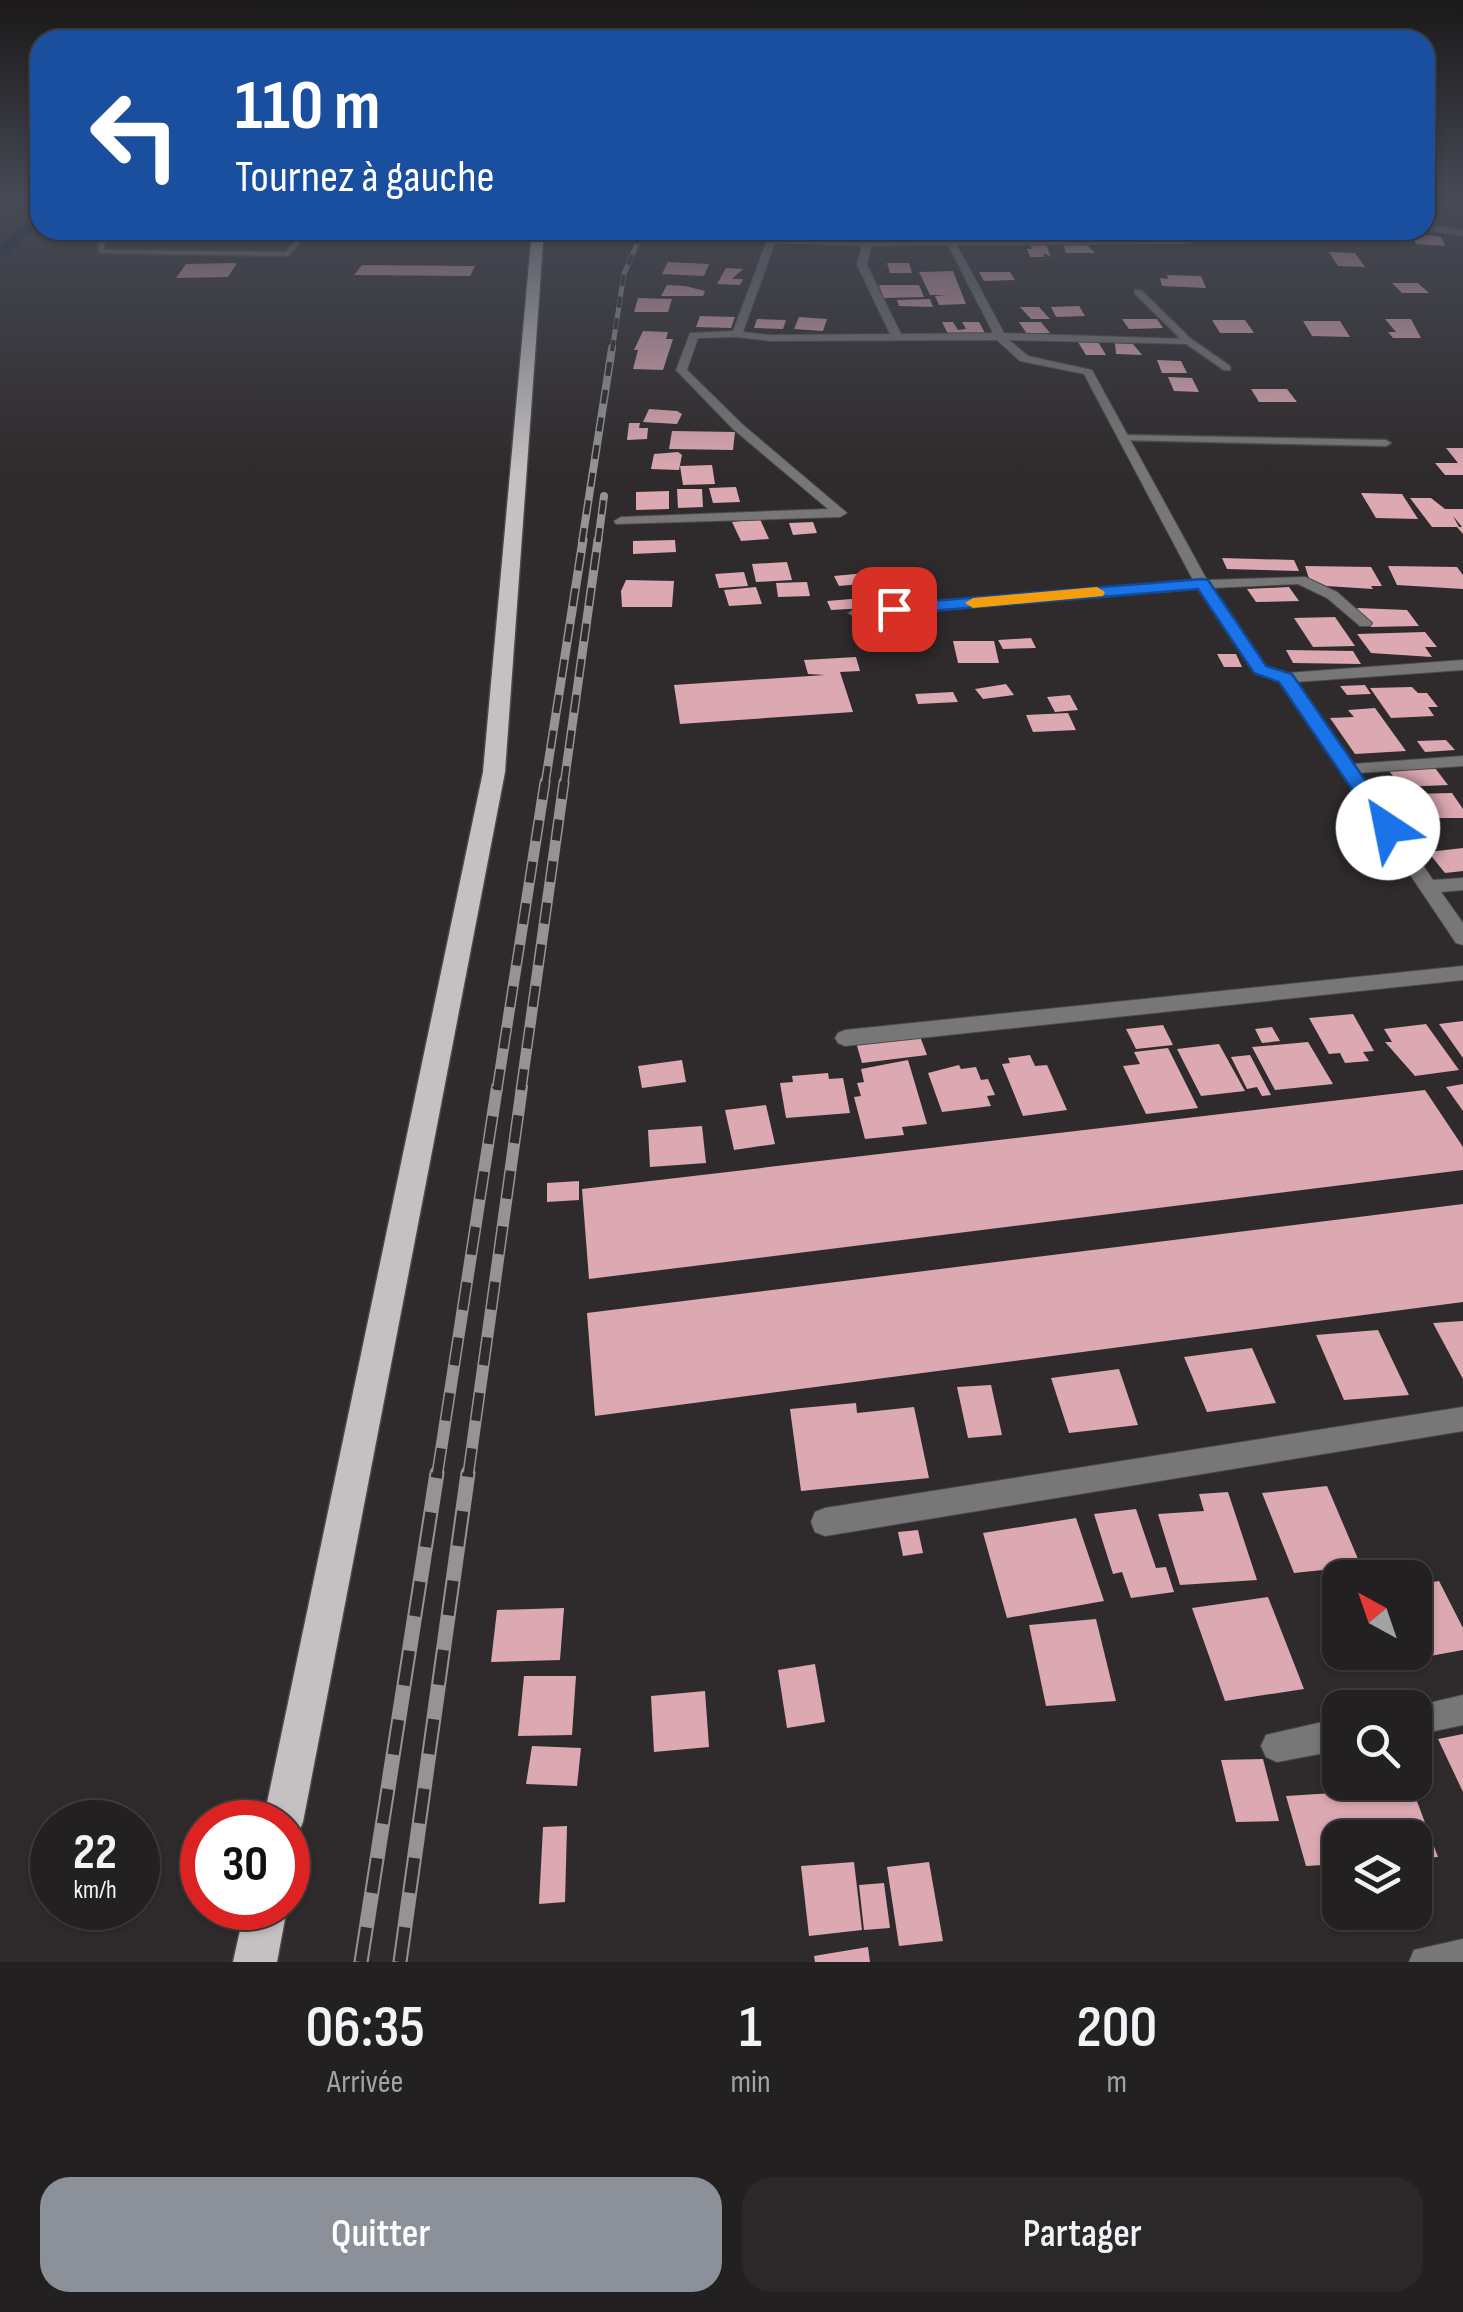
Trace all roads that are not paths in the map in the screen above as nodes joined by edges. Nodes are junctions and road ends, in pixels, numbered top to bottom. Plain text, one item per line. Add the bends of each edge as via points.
1 (533, 290) edge
2 (754, 290) edge
3 (874, 290) edge
4 (975, 290) edge
5 (1138, 292) dead end
6 (737, 334) junction
7 (897, 337) junction
8 (1001, 338) junction
9 (1188, 341) junction
10 (1227, 368) dead end
11 (1123, 438) junction
12 (1386, 443) dead end
13 (620, 522) dead end
14 (1202, 584) junction
15 (855, 612) dead end
16 (1365, 622) dead end
17 (1463, 665) edge
18 (1286, 678) junction
19 (1463, 761) edge
20 (1348, 769) junction
21 (1463, 884) edge
22 (1428, 886) junction
23 (1463, 938) edge
24 (1463, 974) edge
25 (846, 1038) dead end
26 (1463, 1419) edge
27 (825, 1522) dead end
28 (1463, 1710) edge
29 (1432, 1716) edge
30 (1322, 1737) edge
31 (1277, 1746) dead end
32 (287, 1800) edge
33 (261, 1930) edge
34 (1463, 1956) edge
35 (254, 1962) edge
36 (1426, 1962) edge

1 - 32 main road via 494,772
2 - 6 street
3 - 7 street
4 - 8 street
5 - 9 lane
6 - 7 street
6 - 13 street via 694,335 682,370 712,406 840,513
7 - 8 street
8 - 9 street
8 - 11 street via 1024,359 1088,372
9 - 10 lane
11 - 12 lane
11 - 14 street
14 - 15 street
14 - 16 street via 1300,580
14 - 18 street via 1260,670
17 - 18 street
18 - 20 street
19 - 20 street
20 - 22 street
21 - 22 street
22 - 23 street
24 - 25 street
26 - 27 street
28 - 29 street
30 - 31 street
33 - 35 main road
34 - 36 street

